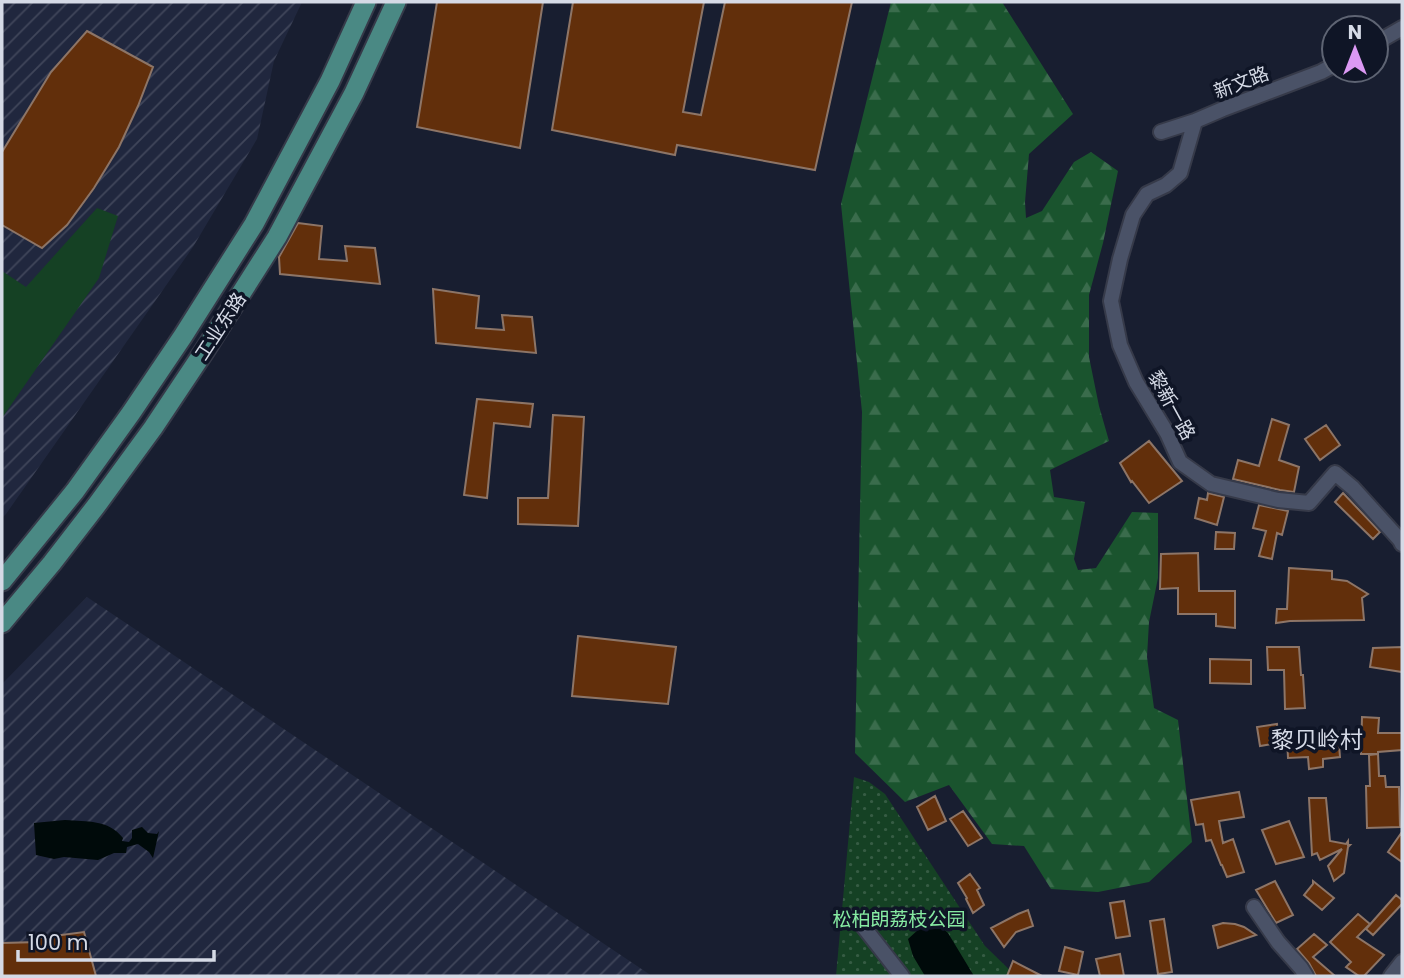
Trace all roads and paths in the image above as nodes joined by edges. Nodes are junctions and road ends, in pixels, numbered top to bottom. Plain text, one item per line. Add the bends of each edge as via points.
1 (366, 2) edge
2 (396, 2) edge
3 (1320, 72) edge
4 (1195, 121) junction
5 (1161, 132) dead end
6 (1402, 544) edge
7 (2, 581) edge
8 (2, 623) edge
9 (1254, 907) dead end
10 (855, 916) dead end
11 (1402, 962) edge
12 (902, 976) edge
13 (1306, 976) edge
14 (1391, 976) edge

1 - 7 main road, 工业东路 via 254,224 131,413
2 - 8 main road, 工业东路 via 354,93 283,225 213,339 96,506
3 - 4 street, 新文路
4 - 5 street, 新文路
4 - 6 street, 黎新一路 via 1180,173 1147,194 1133,215 1120,259 1111,301 1120,345 1136,382 1180,462 1211,484 1309,503 1335,472
9 - 13 street
10 - 12 street
11 - 14 street

